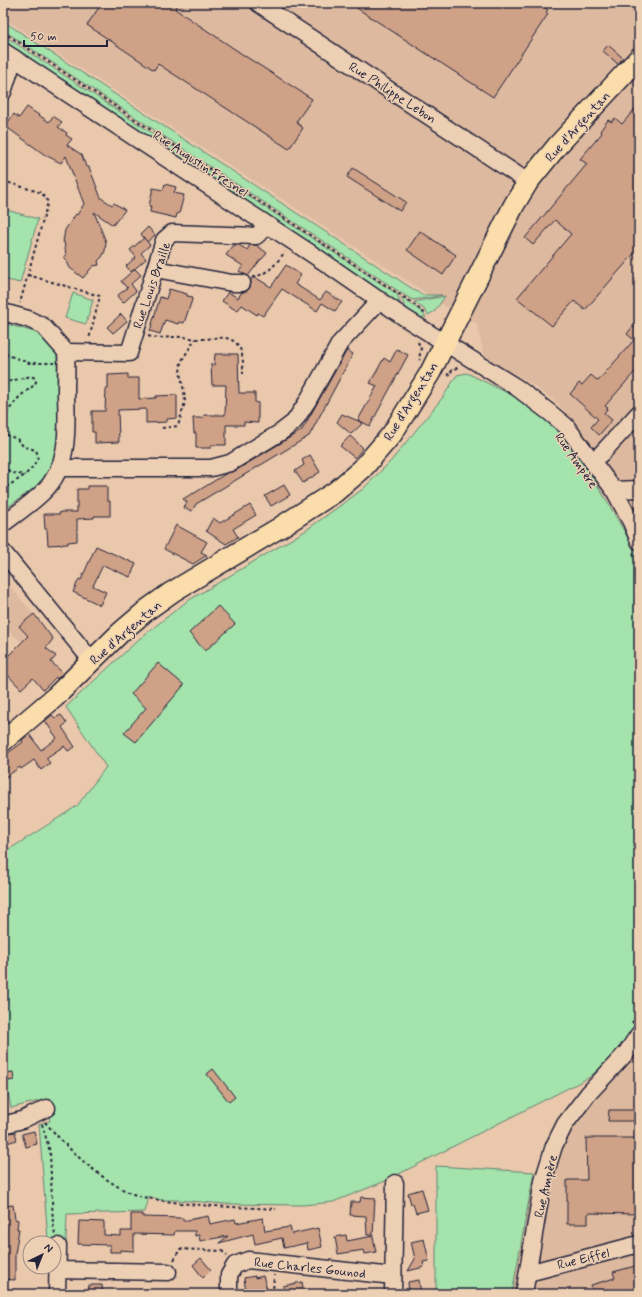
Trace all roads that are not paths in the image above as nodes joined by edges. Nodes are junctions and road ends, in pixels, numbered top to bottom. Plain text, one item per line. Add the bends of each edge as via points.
1 (258, 3) edge
2 (9, 55) edge
3 (639, 58) edge
4 (3, 92) edge
5 (528, 182) junction
6 (268, 226) junction
7 (155, 270) junction
8 (242, 283) road end
9 (380, 300) junction
10 (10, 314) edge
11 (446, 342) junction
12 (66, 357) junction
13 (639, 413) edge
14 (592, 461) junction
15 (59, 468) junction
16 (639, 489) edge
17 (614, 490) junction
18 (3, 524) edge
19 (635, 544) edge
20 (3, 552) edge
21 (92, 659) junction
22 (3, 741) edge
23 (639, 1034) edge
24 (42, 1112) road end
25 (3, 1125) edge
26 (395, 1184) dead end
27 (639, 1244) edge
28 (62, 1270) edge
29 (168, 1272) road end
30 (528, 1273) junction
31 (57, 1275) edge
32 (393, 1276) junction
33 (57, 1294) edge
34 (229, 1294) edge
35 (393, 1294) edge
36 (524, 1294) edge

1 - 5 street, Rue Philippe Lebon
2 - 4 street
2 - 6 street, Rue Augustin Fresnel
3 - 5 main road, Rue d'Argentan via 558,145
5 - 11 main road, Rue d'Argentan via 510,212
6 - 7 street, Rue Louis Braille via 256,236 172,233 164,240
6 - 9 street, Rue Augustin Fresnel
7 - 8 street
7 - 12 street, Rue Louis Braille via 128,353 85,352
9 - 11 street, Rue Ampère
9 - 15 street via 340,343 294,422 230,463 211,468
10 - 12 street via 43,326
11 - 14 street, Rue Ampère via 549,412 566,426
11 - 21 main road, Rue d'Argentan via 392,434 362,469 328,496 279,528 172,592 148,609
12 - 15 street via 67,434
13 - 14 street
14 - 17 street, Rue Ampère
15 - 18 street via 44,492
16 - 17 street
17 - 19 street, Rue Ampère via 631,522
20 - 21 street
21 - 22 main road, Rue d'Argentan via 55,697
23 - 30 street, Rue Ampère via 627,1052 588,1094 554,1146 543,1181
24 - 25 street
26 - 32 street
27 - 30 street, Rue Eiffel
28 - 29 street
30 - 36 street, Rue Ampère
31 - 33 street
32 - 34 street, Rue Charles Gounod via 248,1260 235,1265 229,1275
32 - 35 street

